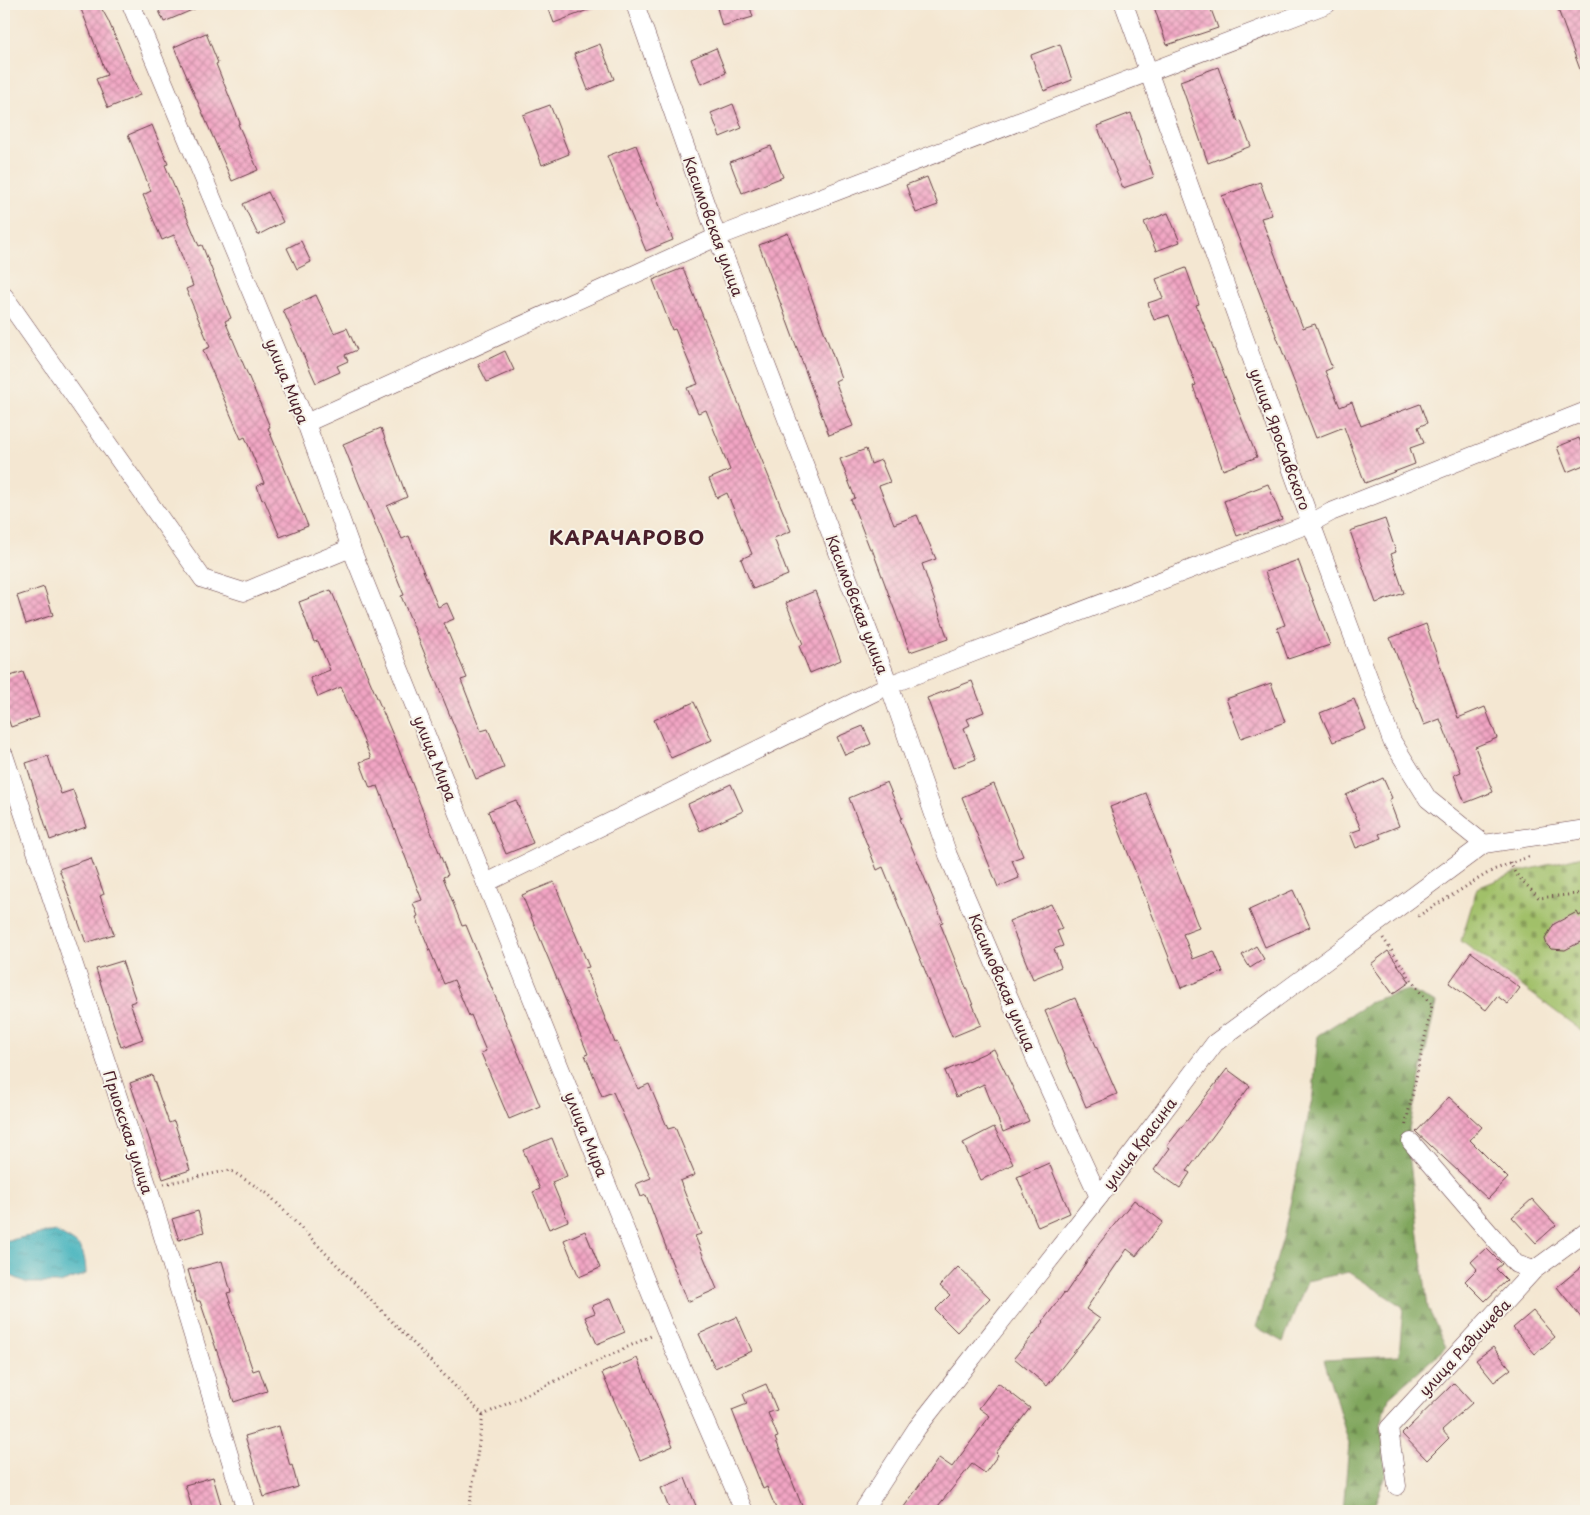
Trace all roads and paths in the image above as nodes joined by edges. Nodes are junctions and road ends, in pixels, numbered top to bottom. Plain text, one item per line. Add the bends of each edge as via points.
1 (131, 4) edge
2 (635, 4) edge
3 (1124, 4) edge
4 (1327, 4) edge
5 (1148, 72) junction
6 (717, 236) junction
7 (4, 296) edge
8 (1586, 411) edge
9 (306, 423) junction
10 (1311, 524) junction
11 (351, 548) junction
12 (890, 685) junction
13 (4, 756) edge
14 (1586, 829) edge
15 (1484, 844) junction
16 (1536, 855) dead end
17 (1510, 862) junction
18 (486, 883) junction
19 (1586, 893) edge
20 (1417, 917) dead end
21 (1392, 933) dead end
22 (1410, 1142) joint
23 (148, 1187) junction
24 (1099, 1197) junction
25 (1586, 1232) edge
26 (1534, 1270) junction
27 (665, 1329) junction
28 (483, 1415) junction
29 (1397, 1486) dead end
30 (246, 1511) edge
31 (469, 1511) edge
32 (744, 1511) edge
33 (863, 1511) edge

1 - 9 street, улица Мира
2 - 6 street, Касимовская улица
3 - 5 street, улица Ярославского
4 - 5 street
5 - 6 street
5 - 10 street, улица Ярославского
6 - 9 street
6 - 12 street, Касимовская улица
7 - 11 street via 203,579 244,592
8 - 10 street via 1331,512
9 - 11 street, улица Мира
10 - 12 street
10 - 15 street, улица Ярославского via 1392,741 1428,800
11 - 18 street, улица Мира
12 - 18 street
12 - 24 street, Касимовская улица via 948,855
13 - 23 street, Приокская улица
14 - 15 street
15 - 24 street, улица Красина via 1215,1043
16 - 17 path
17 - 19 path via 1515,873 1539,898
17 - 20 path
18 - 27 street, улица Мира
21 - 22 path via 1383,938 1432,1005 1404,1132
22 - 26 street via 1516,1264
23 - 28 path via 230,1170 268,1194
23 - 30 street, Приокская улица
24 - 33 street, улица Красина via 917,1428
25 - 26 street, улица Радищева
26 - 29 street, улица Радищева via 1389,1428
27 - 28 path
27 - 32 street, улица Мира
28 - 31 path

